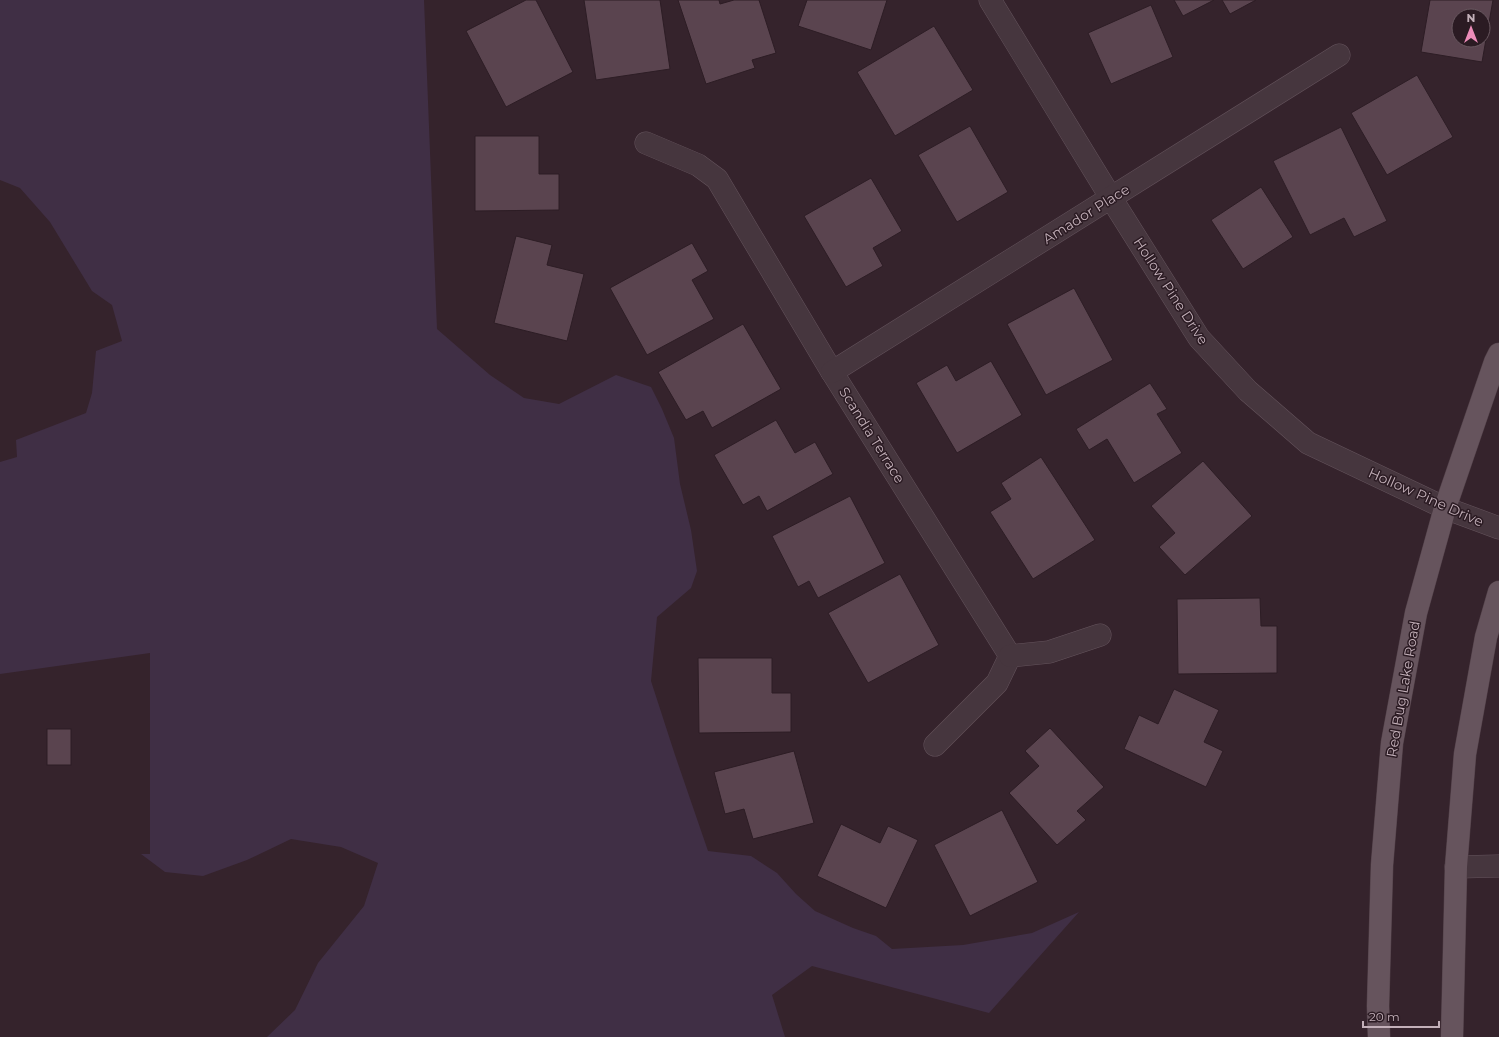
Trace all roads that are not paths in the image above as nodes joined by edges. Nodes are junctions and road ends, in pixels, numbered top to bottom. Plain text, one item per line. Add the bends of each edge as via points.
1 (990, 0) edge
2 (1339, 55) dead end
3 (646, 143) dead end
4 (1111, 198) junction
5 (1499, 354) edge
6 (832, 372) junction
7 (1445, 508) junction
8 (1499, 528) edge
9 (1499, 592) edge
10 (1100, 635) dead end
11 (1010, 656) junction
12 (935, 745) dead end
13 (1499, 866) edge
14 (1456, 867) junction
15 (1378, 1037) edge
16 (1452, 1037) edge

1 - 4 street, Hollow Pine Drive
2 - 4 street, Amador Place
3 - 6 street, Scandia Terrace via 698,165 718,179
4 - 6 street, Amador Place
4 - 7 street, Hollow Pine Drive via 1199,338 1248,391 1308,443
5 - 7 main road, Red Bug Lake Road
6 - 11 street, Scandia Terrace
7 - 8 street, Hollow Pine Drive
7 - 15 main road, Red Bug Lake Road via 1416,613 1392,743 1382,865
9 - 14 main road via 1486,637 1465,754
10 - 11 street via 1050,652
11 - 12 street via 996,683
13 - 14 street
14 - 16 main road

